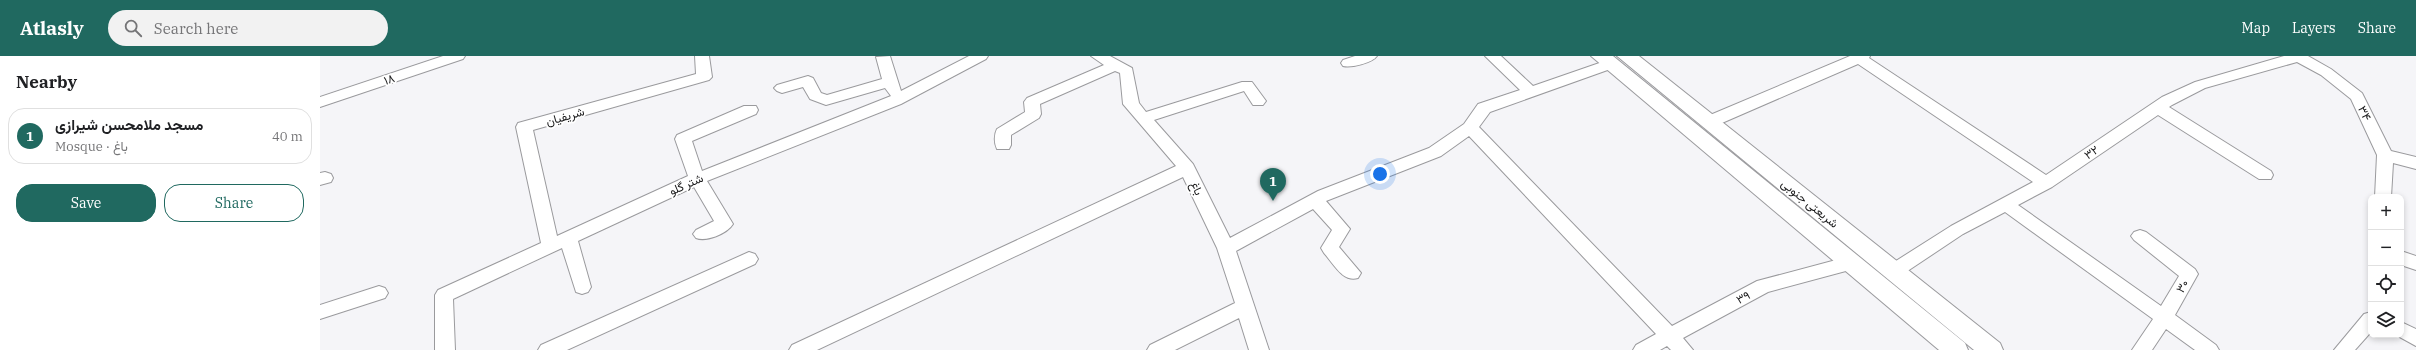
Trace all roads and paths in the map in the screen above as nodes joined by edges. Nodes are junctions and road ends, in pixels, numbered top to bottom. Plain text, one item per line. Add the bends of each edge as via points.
1 (458, 56) edge
2 (702, 56) edge
3 (981, 56) edge
4 (1098, 56) edge
5 (1370, 56) edge
6 (1492, 56) edge
7 (2299, 56) edge
8 (883, 57) dead end
9 (1862, 57) edge
10 (1613, 59) edge
11 (1348, 63) dead end
12 (1116, 65) junction
13 (890, 82) junction
14 (782, 88) dead end
15 (1530, 92) junction
16 (896, 100) junction
17 (1258, 100) dead end
18 (320, 102) edge
19 (2157, 107) junction
20 (750, 110) dead end
21 (1143, 118) junction
22 (1710, 122) junction
23 (1470, 128) junction
24 (1003, 145) dead end
25 (2385, 155) junction
26 (2416, 163) edge
27 (1187, 168) junction
28 (2266, 175) dead end
29 (697, 179) junction
30 (2046, 183) junction
31 (2383, 194) edge
32 (1315, 200) junction
33 (2005, 204) junction
34 (702, 234) dead end
35 (2140, 236) dead end
36 (568, 238) junction
37 (550, 246) junction
38 (1226, 248) junction
39 (749, 259) dead end
40 (2404, 259) edge
41 (1851, 263) junction
42 (2416, 264) edge
43 (1894, 271) junction
44 (1352, 273) dead end
45 (582, 287) dead end
46 (379, 293) dead end
47 (1246, 306) junction
48 (320, 312) edge
49 (2163, 319) junction
50 (2368, 322) edge
51 (2404, 331) edge
52 (1670, 336) junction
53 (2416, 338) edge
54 (445, 350) edge
55 (548, 350) edge
56 (799, 350) edge
57 (1158, 350) edge
58 (1259, 350) edge
59 (1643, 350) edge
60 (1683, 350) edge
61 (1956, 350) edge
62 (1992, 350) edge
63 (2142, 350) edge
64 (2209, 350) edge
65 (2344, 350) edge

1 - 18 street, ۱۸
2 - 37 street, شریفیان via 704,77 524,127
3 - 16 street, شتر گلو
4 - 12 street, باغ
5 - 11 street
6 - 15 street
7 - 19 street, ۳۲ via 2200,85
7 - 25 street, ۳۴ via 2326,72 2357,96
8 - 13 street
9 - 22 street
9 - 30 street
10 - 15 street
10 - 22 main road, شریعتی جنوبی
10 - 41 main road, شریعتی جنوبی
12 - 21 street, باغ via 1127,71 1131,104
12 - 24 street via 1032,102 1033,114 1003,133
13 - 14 street via 826,100 816,96 808,81
13 - 16 street
15 - 23 street via 1484,108
16 - 29 street, شتر گلو
17 - 21 street via 1247,85
19 - 28 street
19 - 30 street, ۳۲
20 - 29 street via 684,139
21 - 27 street, باغ
22 - 43 main road, شریعتی جنوبی
23 - 32 street via 1435,152
23 - 52 street
25 - 26 street
25 - 31 street, ۳۴
27 - 38 street, باغ
27 - 56 street
29 - 34 street via 724,224
29 - 36 street, شتر گلو
30 - 33 street, ۳۲
32 - 38 street
32 - 44 street via 1341,229 1330,248
33 - 43 street, ۳۲ via 1957,230
33 - 49 street
35 - 49 street, ۳۰ via 2189,274
36 - 37 street, شتر گلو
36 - 45 street
37 - 54 street, شتر گلو via 444,295
38 - 47 street, باغ
39 - 55 street
40 - 42 street
41 - 52 street, ۳۹ via 1763,286
41 - 61 main road, شریعتی جنوبی
43 - 62 main road, شریعتی جنوبی
46 - 48 street
47 - 57 street
47 - 58 street, باغ
49 - 63 street, ۳۰
49 - 64 street
50 - 65 street
51 - 53 street
52 - 59 street, ۳۹
52 - 60 street

